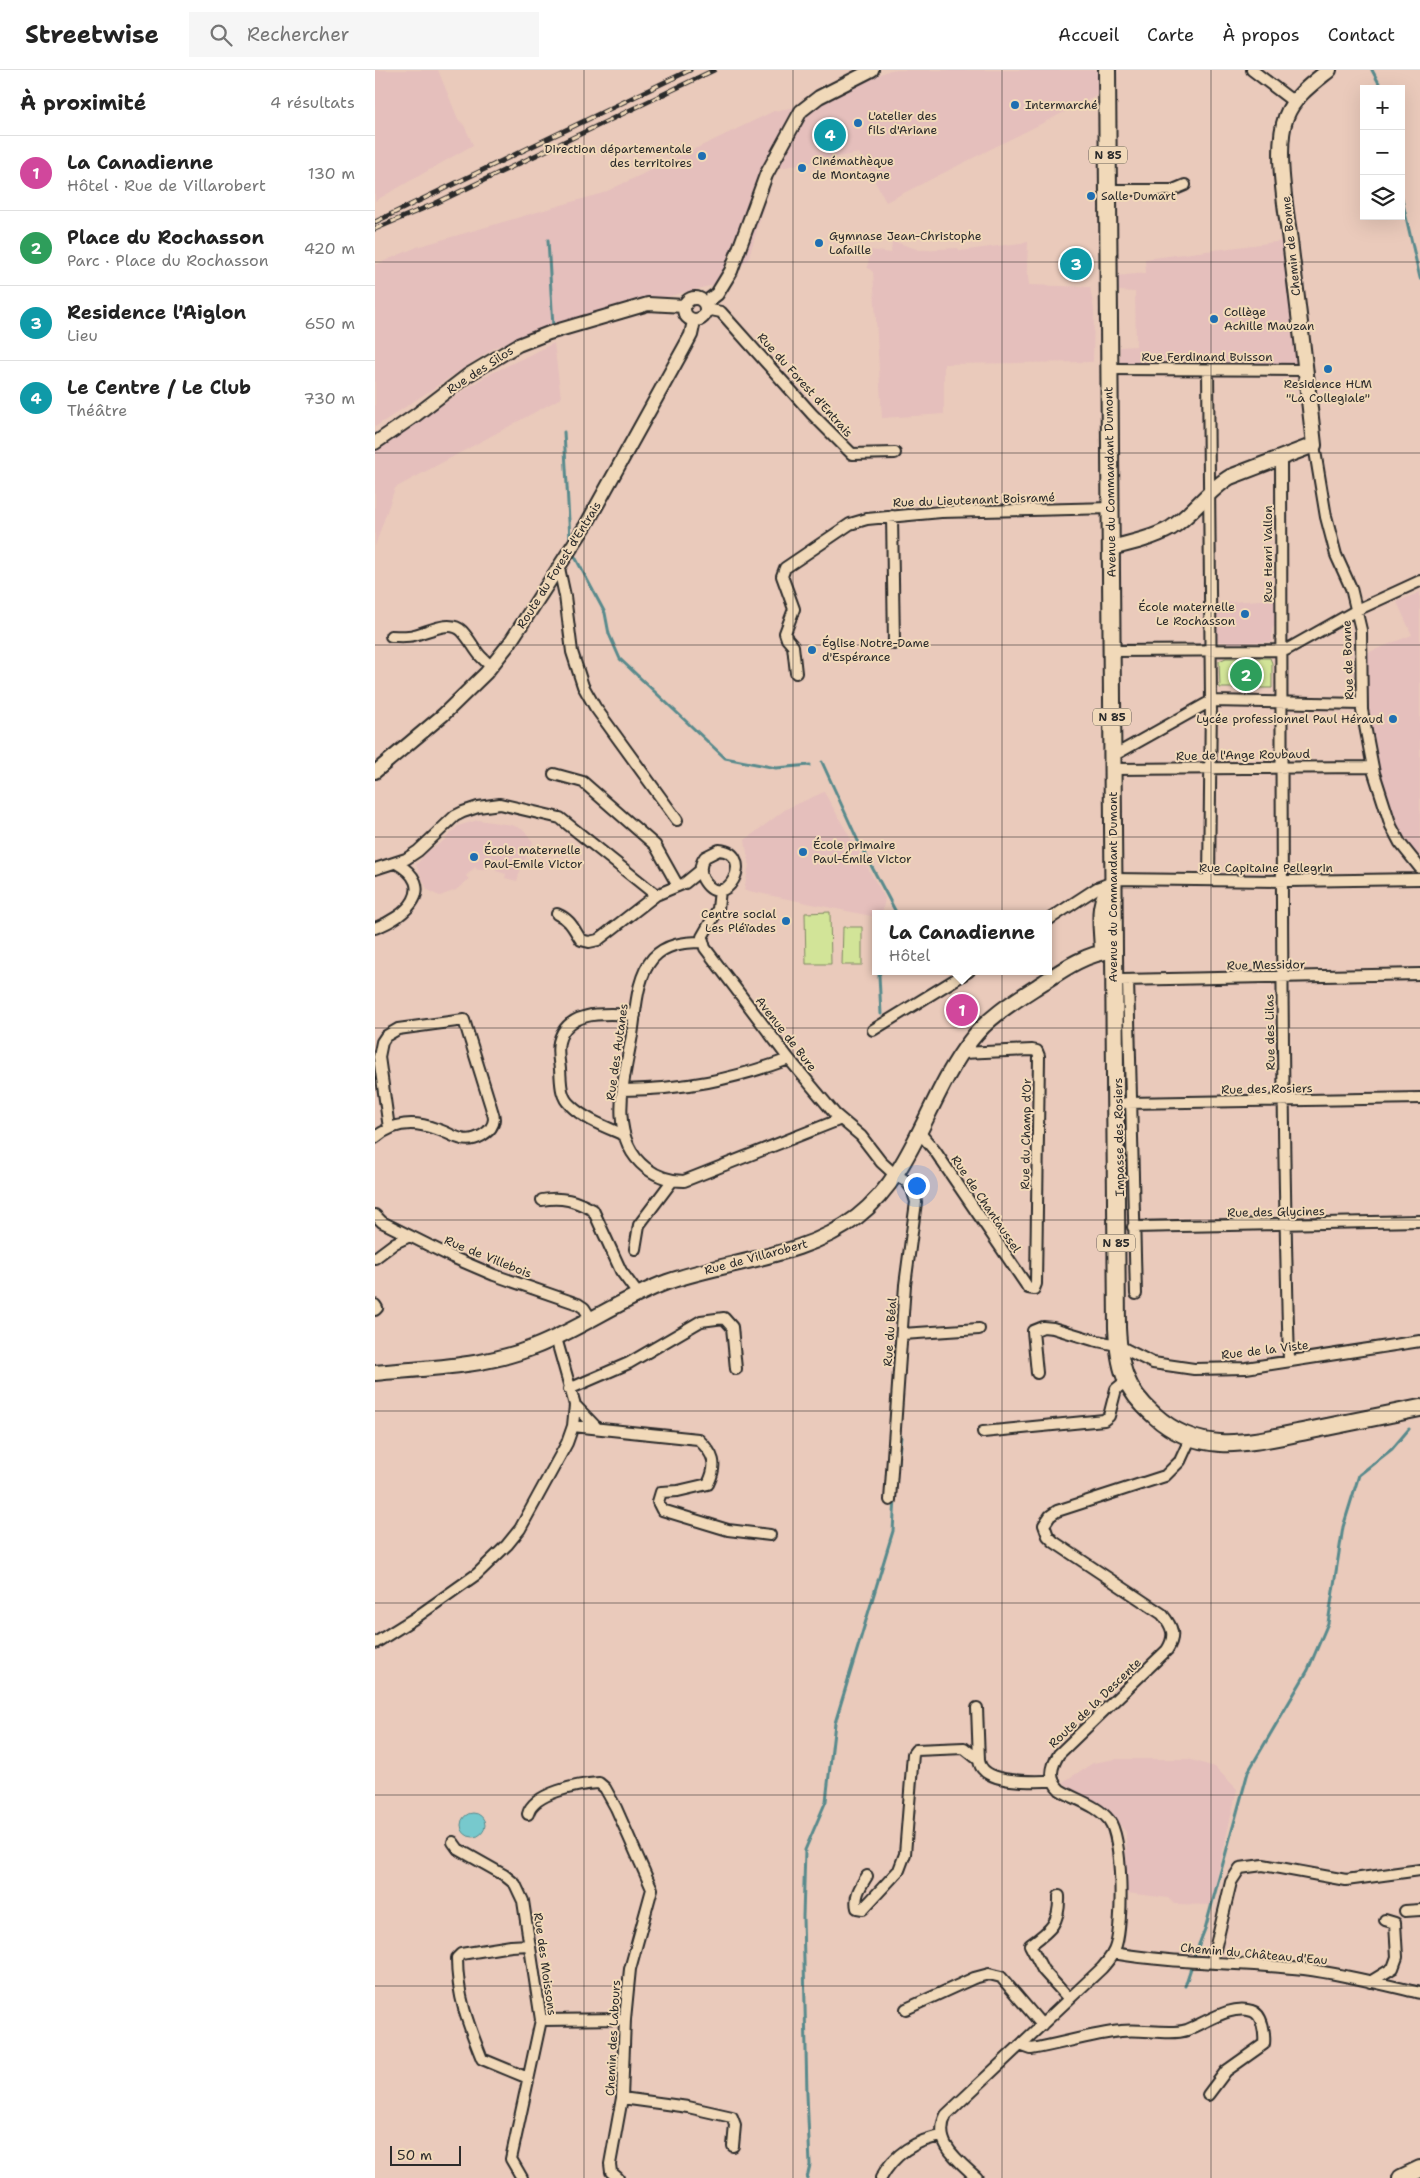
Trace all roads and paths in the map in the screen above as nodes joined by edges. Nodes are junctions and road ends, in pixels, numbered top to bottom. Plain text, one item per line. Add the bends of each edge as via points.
1 (872, 70) edge
2 (1107, 70) edge
3 (1253, 70) edge
4 (1329, 70) edge
5 (1294, 102) junction
6 (1185, 185) dead end
7 (1108, 190) junction
8 (684, 306) junction
9 (706, 306) junction
10 (694, 321) junction
11 (1109, 369) junction
12 (1208, 370) junction
13 (1305, 370) junction
14 (375, 443) edge
15 (1314, 445) junction
16 (895, 453) dead end
17 (1281, 457) junction
18 (1209, 492) junction
19 (1111, 508) junction
20 (892, 516) junction
21 (1111, 548) junction
22 (559, 568) junction
23 (1420, 581) edge
24 (1357, 610) junction
25 (391, 636) dead end
26 (894, 644) dead end
27 (1111, 651) junction
28 (1210, 651) junction
29 (1281, 651) junction
30 (491, 666) junction
31 (797, 673) dead end
32 (1211, 701) junction
33 (1281, 703) junction
34 (1362, 704) junction
35 (1113, 761) junction
36 (1373, 767) junction
37 (1210, 768) junction
38 (1281, 768) junction
39 (375, 772) edge
40 (554, 774) dead end
41 (677, 820) dead end
42 (396, 863) junction
43 (1420, 868) edge
44 (375, 869) edge
45 (701, 870) junction
46 (1420, 879) edge
47 (1209, 880) junction
48 (1281, 881) junction
49 (1113, 882) junction
50 (682, 884) junction
51 (707, 885) junction
52 (720, 890) junction
53 (655, 895) junction
54 (557, 914) dead end
55 (1052, 917) edge
56 (375, 928) edge
57 (702, 942) junction
58 (1107, 951) junction
59 (1420, 974) edge
60 (962, 975) edge
61 (1282, 978) junction
62 (1120, 980) junction
63 (635, 1015) junction
64 (873, 1030) dead end
65 (962, 1053) junction
66 (789, 1059) junction
67 (623, 1090) junction
68 (1420, 1098) edge
69 (1283, 1101) junction
70 (1123, 1104) junction
71 (841, 1119) junction
72 (389, 1128) junction
73 (919, 1133) junction
74 (624, 1135) junction
75 (375, 1138) edge
76 (896, 1175) junction
77 (673, 1181) junction
78 (542, 1200) dead end
79 (375, 1215) edge
80 (1420, 1221) edge
81 (1285, 1225) junction
82 (1133, 1227) junction
83 (410, 1236) junction
84 (635, 1250) dead end
85 (375, 1258) edge
86 (1032, 1289) joint
87 (638, 1294) junction
88 (1136, 1294) dead end
89 (375, 1305) edge
90 (375, 1310) edge
91 (591, 1319) junction
92 (979, 1329) dead end
93 (903, 1334) junction
94 (556, 1338) junction
95 (1420, 1341) edge
96 (1117, 1345) junction
97 (1289, 1361) junction
98 (736, 1369) dead end
99 (375, 1372) edge
100 (1037, 1373) dead end
101 (1126, 1381) junction
102 (569, 1390) junction
103 (575, 1405) junction
104 (1420, 1408) edge
105 (573, 1426) junction
106 (596, 1427) junction
107 (983, 1432) dead end
108 (1190, 1439) junction
109 (890, 1500) dead end
110 (770, 1535) dead end
111 (375, 1643) edge
112 (977, 1708) dead end
113 (979, 1760) junction
114 (1052, 1781) junction
115 (528, 1814) dead end
116 (453, 1842) dead end
117 (1420, 1870) edge
118 (867, 1876) dead end
119 (1059, 1896) dead end
120 (1420, 1910) edge
121 (1405, 1911) dead end
122 (1385, 1920) dead end
123 (529, 1945) junction
124 (1113, 1953) junction
125 (1212, 1962) junction
126 (1369, 1982) junction
127 (1420, 1993) edge
128 (1069, 1999) junction
129 (906, 2009) dead end
130 (625, 2019) junction
131 (541, 2020) junction
132 (1042, 2025) junction
133 (1020, 2045) junction
134 (527, 2078) junction
135 (1208, 2095) dead end
136 (622, 2098) junction
137 (941, 2136) junction
138 (733, 2146) dead end
139 (1420, 2169) edge
140 (521, 2178) edge
141 (618, 2178) edge
142 (881, 2178) edge
143 (977, 2178) edge
144 (1401, 2178) edge

1 - 9 street via 819,97 801,111 766,175 731,271
2 - 7 main road, Avenue du Commandant Dumont / N 85
3 - 5 street
4 - 5 main road
5 - 13 main road, Chemin de Bonne via 1284,124 1281,151
6 - 7 street via 1173,190
7 - 11 main road, Avenue du Commandant Dumont / N 85
8 - 9 street via 691,298 699,298
8 - 10 street via 685,316
8 - 14 street, Rue des Silos via 648,304 518,345 474,371
9 - 10 street via 704,316
9 - 16 street, Rue du Forest d'Entrais via 721,312 852,454
10 - 22 street, Route du Forest d'Entrais via 684,348
11 - 12 street, Rue Ferdinand Buisson
11 - 19 main road, Avenue du Commandant Dumont / N 85
12 - 13 street, Rue Ferdinand Buisson
12 - 18 street
13 - 15 main road, Chemin de Bonne
15 - 17 main road
15 - 24 street, Rue de Bonne via 1326,517 1336,555
17 - 18 main road via 1230,476
17 - 29 street, Rue Henri Vallon
18 - 21 main road via 1172,527 1142,540
18 - 28 street
19 - 20 street, Rue du Lieutenant Boisramé
19 - 21 main road, Avenue du Commandant Dumont / N 85
20 - 26 street
20 - 31 street, Rue du Lieutenant Boisramé via 850,524 785,568 782,576 794,609 785,636 793,646
21 - 27 main road, Avenue du Commandant Dumont / N 85
22 - 30 street, Route du Forest d'Entrais
22 - 41 street via 572,652 583,686
23 - 24 street
24 - 29 street
24 - 34 street, Rue de Bonne via 1361,630
25 - 30 street via 413,636 455,626 481,659
27 - 28 street
27 - 35 main road, Avenue du Commandant Dumont / N 85
28 - 29 street
28 - 32 street
29 - 33 street, Rue Henri Vallon
30 - 39 street, Route du Forest d'Entrais via 443,715
32 - 33 street
32 - 35 street via 1120,752
32 - 37 street
33 - 34 street
33 - 38 street, Rue des Lilas
34 - 36 street, Rue de Bonne
35 - 37 street, Rue de l'Ange Roubaud
35 - 49 main road, Avenue du Commandant Dumont / N 85
36 - 38 street, Rue de l'Ange Roubaud
36 - 43 street, Rue de Bonne via 1391,826
37 - 38 street, Rue de l'Ange Roubaud
37 - 47 street
38 - 48 street, Rue des Lilas
40 - 50 street via 583,782 655,845
42 - 44 street
42 - 53 street via 418,851 455,816 478,807 500,804 560,818
42 - 56 street via 412,876 416,894 405,913
45 - 50 street
45 - 51 street
45 - 52 street via 702,861 713,851 725,851 735,857 735,878 730,886
46 - 48 street, Rue Capitaine Pellegrin
47 - 48 street, Rue Capitaine Pellegrin
47 - 49 street, Rue Capitaine Pellegrin
48 - 61 street, Rue des Lilas
49 - 55 street via 1097,888
49 - 58 main road, Avenue du Commandant Dumont / N 85
50 - 51 street
50 - 53 street
51 - 52 street
52 - 57 street via 718,909
53 - 54 street via 598,940 589,942 581,940 567,918
57 - 63 street, Rue des Autanes via 668,947 654,958 643,974
57 - 66 street, Avenue de Bure
58 - 62 main road, Avenue du Commandant Dumont / N 85
58 - 65 main road, Rue de Villarobert via 1091,954 1005,1008 987,1022
59 - 61 street, Rue Messidor
60 - 64 street
61 - 62 street, Rue Messidor
61 - 69 street, Rue des Lilas
62 - 70 main road, Avenue du Commandant Dumont / N 85
63 - 67 street, Rue des Autanes
63 - 74 street via 605,1014 579,1018 570,1023 559,1042 565,1100 598,1124
65 - 73 main road, Rue de Villarobert
65 - 86 street, Rue du Champ d'Or via 1032,1050 1039,1056 1036,1287
66 - 67 street via 717,1082
66 - 71 street, Avenue de Bure
67 - 74 street, Rue des Autanes
68 - 69 street, Rue des Rosiers
69 - 70 street, Rue des Rosiers
69 - 81 street, Rue des Lilas
70 - 82 street, Impasse des Rosiers
70 - 96 main road, Avenue du Commandant Dumont / N 85
71 - 76 street, Avenue de Bure
71 - 77 street via 695,1178
72 - 72 street via 399,1124 421,1125 471,1140 492,1126 494,1118 464,1020 398,1029 386,1036 379,1057
72 - 75 street
73 - 76 main road, Rue de Villarobert
73 - 86 street, Rue de Chantaussel
74 - 77 street, Rue des Autanes via 640,1163 662,1178
76 - 87 main road, Rue de Villarobert via 876,1201 856,1218 814,1242 696,1273
76 - 93 street, Rue du Béal via 912,1188 916,1202 905,1285
77 - 84 street via 639,1225
78 - 87 street via 567,1199 593,1210 621,1271
79 - 83 street, Rue de Villebois
80 - 81 street, Rue des Glycines
81 - 82 street, Rue des Glycines
81 - 97 street, Rue des Lilas
82 - 88 street, Impasse des Rosiers
83 - 85 street
83 - 91 street, Rue de Villebois via 494,1275 578,1304
87 - 91 main road, Rue de Villarobert
89 - 90 street
91 - 94 main road, Rue de Villarobert
92 - 93 street
93 - 109 street, Rue du Béal
94 - 99 main road, Rue de Villarobert via 486,1361
94 - 102 street
95 - 97 street, Rue de la Viste
96 - 97 street, Rue de la Viste via 1153,1364 1170,1367 1235,1368
96 - 100 street, Rue de la Viste via 1053,1328 1037,1329 1033,1331
96 - 101 main road, Avenue du Commandant Dumont / N 85
98 - 102 street via 732,1327 724,1318 701,1320 629,1364
101 - 107 street via 1116,1389 1111,1412 1104,1420
101 - 108 main road, Avenue du Commandant Dumont / N 85 via 1141,1403 1159,1420
102 - 103 street
103 - 105 street
103 - 106 street
104 - 108 main road, Avenue du Commandant Dumont / N 85 via 1265,1439 1216,1444
105 - 106 street
105 - 111 street via 540,1496 507,1545 477,1574
106 - 110 street via 699,1439 710,1451 714,1472 708,1484 661,1492 658,1502 662,1510 728,1530
108 - 114 street, Route de la Descente via 1180,1461 1165,1476 1057,1511 1044,1525 1054,1542 1162,1614 1172,1627 1173,1635 1167,1650 1059,1754 1052,1768
112 - 113 street
113 - 114 street via 983,1771 999,1777
113 - 118 street via 964,1748 916,1750 913,1754 905,1854 899,1870 871,1902 863,1909 857,1908 857,1892
114 - 124 street via 1060,1790 1102,1813 1115,1830 1120,1926
115 - 130 street, Chemin des Labours via 536,1801 573,1787 599,1783 616,1808 652,1890 630,1969
116 - 123 street, Rue des Moissons via 458,1849 515,1884 523,1901
117 - 125 street via 1346,1880 1263,1865 1239,1868 1231,1882
119 - 128 street via 1060,1912 1048,1933 1030,1945 1043,1970
120 - 121 street
122 - 126 street via 1395,1923 1397,1957 1393,1968
123 - 131 street, Rue des Moissons
123 - 134 street via 461,1954 457,1958 463,2011 482,2059
124 - 125 street, Chemin du Château d'Eau
124 - 128 street
125 - 126 street, Chemin du Château d'Eau via 1303,1969
126 - 127 street, Chemin du Château d'Eau
128 - 132 street
129 - 132 street via 989,1974 1001,1976
130 - 131 street
130 - 136 street, Chemin des Labours
131 - 134 street, Rue des Moissons
132 - 133 street
133 - 135 street via 1031,2049 1120,2031 1177,2032 1224,2014 1255,2011 1265,2036 1264,2044 1226,2072
133 - 137 street via 946,2115
134 - 140 street, Rue des Moissons via 511,2159
136 - 138 street via 688,2107 732,2118 735,2125
136 - 141 street, Chemin des Labours via 609,2164 611,2172
137 - 142 street via 905,2150
137 - 143 street via 952,2154
139 - 144 main road

